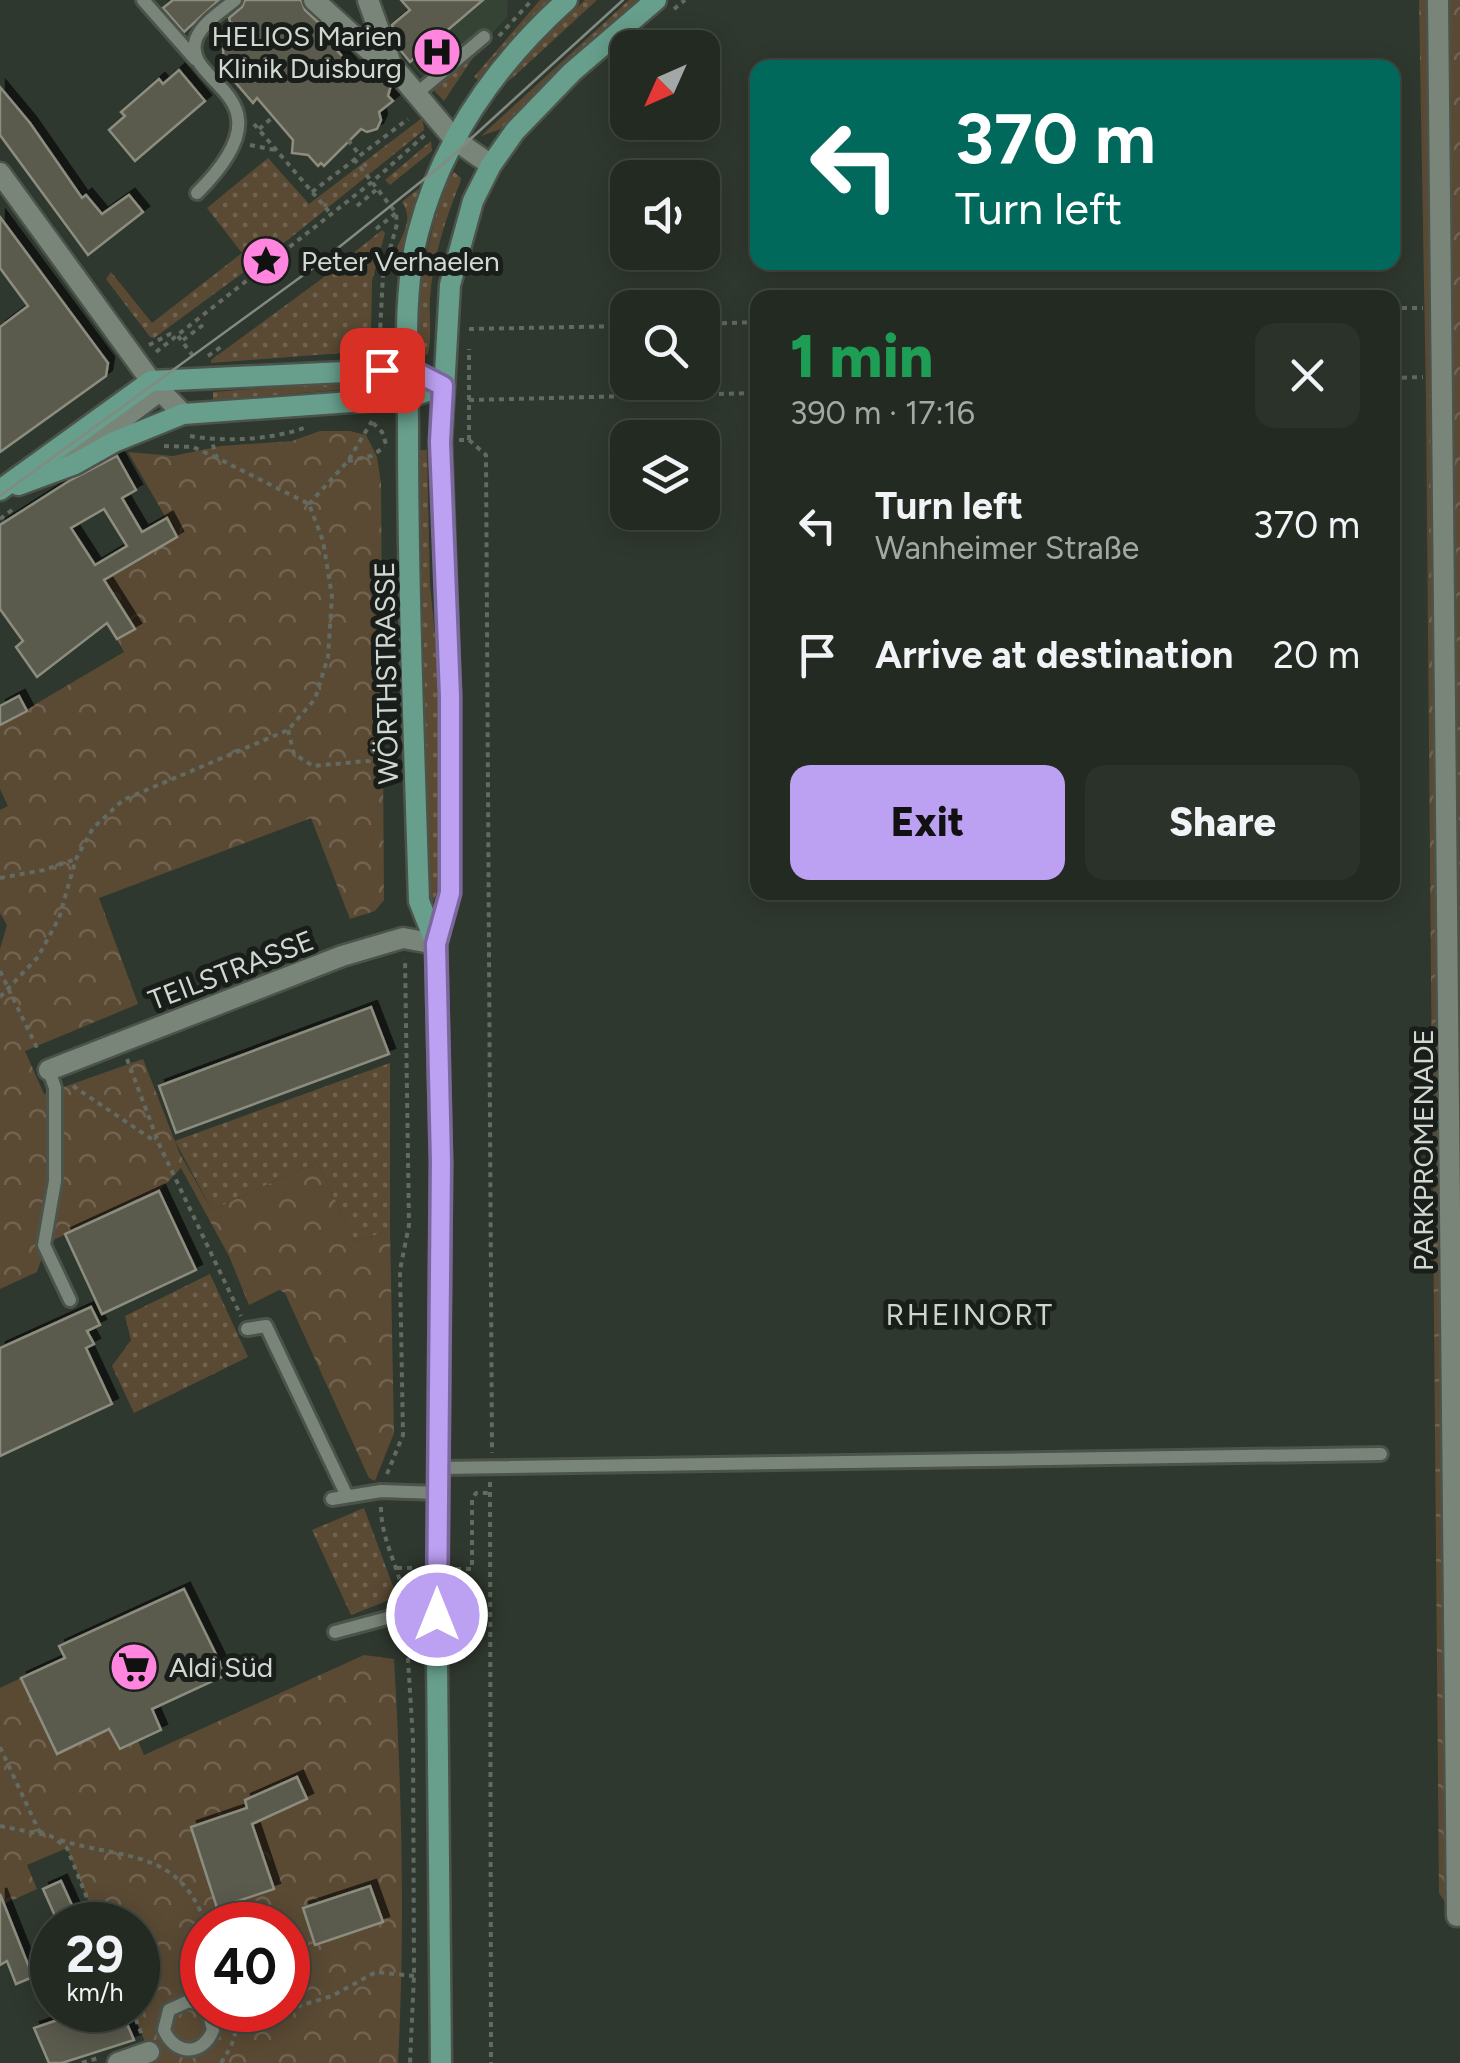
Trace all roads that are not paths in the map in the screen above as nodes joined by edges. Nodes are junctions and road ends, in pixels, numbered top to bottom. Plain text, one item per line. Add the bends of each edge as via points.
1 (143, 0) edge
2 (235, 0) edge
3 (314, 0) edge
4 (368, 0) edge
5 (567, 0) edge
6 (656, 0) edge
7 (1438, 0) edge
8 (484, 37) dead end
9 (196, 60) junction
10 (391, 64) junction
11 (427, 107) junction
12 (454, 140) junction
13 (490, 166) junction
14 (0, 173) edge
15 (198, 193) dead end
16 (141, 367) junction
17 (408, 368) junction
18 (443, 386) junction
19 (407, 398) junction
20 (183, 414) junction
21 (55, 471) junction
22 (0, 490) edge
23 (436, 944) junction
24 (48, 1070) joint
25 (70, 1300) dead end
26 (247, 1329) road end
27 (1381, 1454) dead end
28 (438, 1468) junction
29 (438, 1494) junction
30 (347, 1496) junction
31 (332, 1499) dead end
32 (437, 1615) junction
33 (334, 1632) dead end
34 (1451, 1734) edge
35 (1457, 1916) dead end
36 (180, 2004) edge
37 (212, 2032) edge
38 (170, 2043) junction
39 (148, 2052) joint
40 (118, 2063) edge
41 (441, 2063) edge

1 - 9 lane
2 - 9 lane via 201,29
3 - 10 street
4 - 10 street
5 - 12 street, WÖRTHSTRASSE via 504,63
6 - 13 street, WÖRTHSTRASSE via 542,100
7 - 34 street, PARKPROMENADE
8 - 11 lane
9 - 15 lane via 232,98 240,125 219,172
10 - 11 street
11 - 12 street
12 - 13 street
12 - 17 street, WÖRTHSTRASSE via 418,234
13 - 18 street, WÖRTHSTRASSE via 463,230 450,286
14 - 16 street
16 - 17 street
16 - 20 street
16 - 21 street via 154,396
16 - 22 street
17 - 18 street
17 - 19 street, WÖRTHSTRASSE
18 - 19 street
18 - 23 street, WÖRTHSTRASSE via 450,893
19 - 20 street
19 - 23 street, WÖRTHSTRASSE via 419,901
20 - 21 street
21 - 22 street
23 - 24 street, TEILSTRASSE via 403,938 342,956
23 - 28 street, WÖRTHSTRASSE
24 - 25 lane via 55,1088 55,1165 44,1245
26 - 30 lane via 266,1326
27 - 28 lane
28 - 29 street, WÖRTHSTRASSE
29 - 30 lane
29 - 32 street, WÖRTHSTRASSE
30 - 31 lane
32 - 33 lane via 406,1613
32 - 41 street, WÖRTHSTRASSE
34 - 35 street, PARKPROMENADE
36 - 38 lane via 169,2010 164,2030
37 - 38 lane via 200,2048
38 - 39 lane
39 - 40 street

